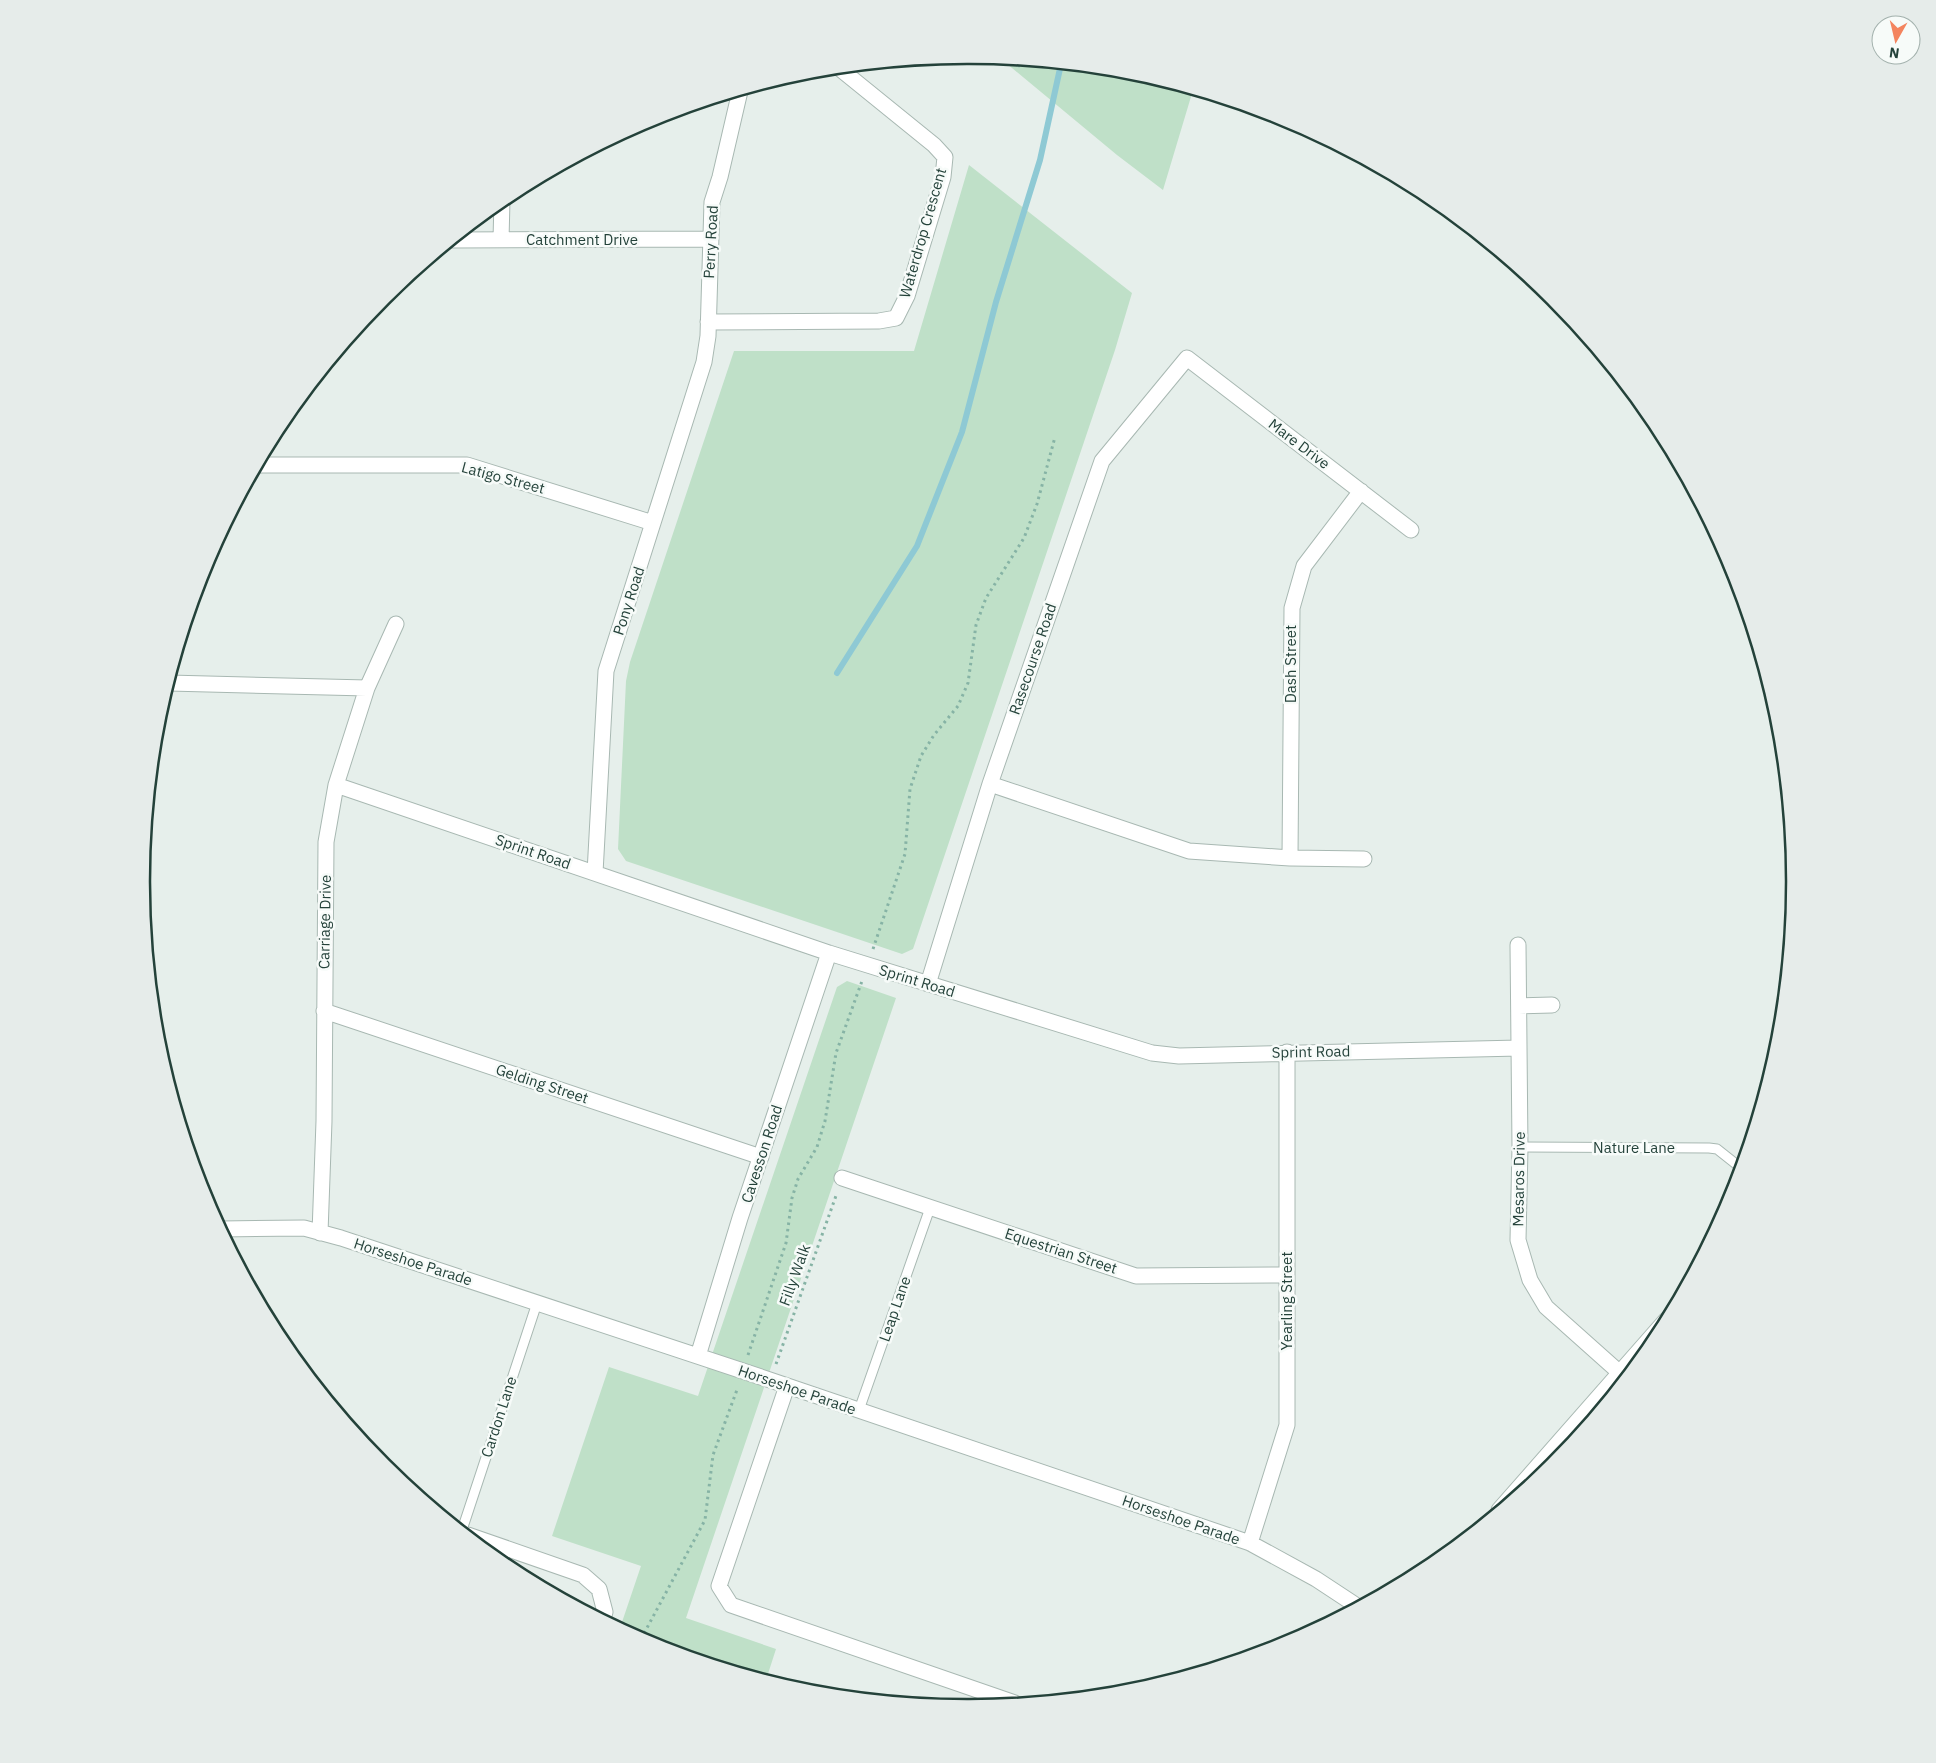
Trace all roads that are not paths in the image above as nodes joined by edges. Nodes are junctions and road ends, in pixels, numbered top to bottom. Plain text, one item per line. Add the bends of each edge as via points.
1 (846, 73) edge
2 (739, 97) edge
3 (502, 210) edge
4 (462, 240) edge
5 (502, 240) junction
6 (710, 240) junction
7 (708, 329) junction
8 (1187, 358) joint
9 (265, 465) edge
10 (1362, 491) junction
11 (653, 523) junction
12 (1411, 530) dead end
13 (396, 624) dead end
14 (175, 684) edge
15 (367, 688) junction
16 (990, 784) junction
17 (336, 785) junction
18 (1290, 858) junction
19 (1364, 859) dead end
20 (595, 874) junction
21 (1518, 945) dead end
22 (829, 953) junction
23 (928, 984) junction
24 (1552, 1005) dead end
25 (1519, 1006) junction
26 (324, 1011) junction
27 (1520, 1048) junction
28 (1287, 1052) junction
29 (1520, 1148) junction
30 (761, 1157) junction
31 (1735, 1163) edge
32 (842, 1178) road end
33 (930, 1208) junction
34 (228, 1229) edge
35 (320, 1232) junction
36 (1287, 1275) junction
37 (537, 1303) junction
38 (698, 1356) junction
39 (1628, 1364) edge
40 (1620, 1373) junction
41 (787, 1386) junction
42 (859, 1410) junction
43 (1588, 1414) edge
44 (464, 1525) edge
45 (486, 1541) edge
46 (1250, 1543) junction
47 (1352, 1603) edge
48 (604, 1614) edge
49 (1000, 1698) edge

1 - 7 street, Waterdrop Crescent via 945,157 940,186 900,311 896,318 879,322
2 - 6 street, Perry Road via 712,202
3 - 5 street
4 - 5 street, Catchment Drive
5 - 6 street, Catchment Drive
6 - 7 street, Perry Road
7 - 11 street, Pony Road via 704,362
8 - 10 street, Mare Drive
8 - 16 street, Rasecourse Road via 1102,461
9 - 11 street, Latigo Street via 467,464
10 - 12 street, Mare Drive
10 - 18 street, Dash Street via 1304,566 1292,608
11 - 20 street, Pony Road via 606,671
13 - 15 street, Carriage Drive
14 - 15 street
15 - 17 street, Carriage Drive
16 - 18 street via 1189,851
16 - 23 street, Rasecourse Road
17 - 20 street, Sprint Road
17 - 26 street, Carriage Drive via 326,842
18 - 19 street
20 - 22 street, Sprint Road
21 - 25 street, Mesaros Drive
22 - 23 street, Sprint Road
22 - 30 street, Cavesson Road
23 - 28 street, Sprint Road via 1152,1053 1179,1056
24 - 25 street
25 - 27 street, Mesaros Drive
26 - 30 street, Gelding Street
26 - 35 street, Carriage Drive
27 - 28 street, Sprint Road
27 - 29 street, Mesaros Drive
28 - 36 street, Yearling Street
29 - 31 lane, Nature Lane via 1709,1148 1716,1149
29 - 40 street, Mesaros Drive via 1518,1240 1530,1280 1546,1307
30 - 38 street, Cavesson Road
32 - 33 street, Equestrian Street
33 - 36 street, Equestrian Street via 1136,1276
33 - 42 lane, Leap Lane
34 - 35 street, Horseshoe Parade via 304,1228
35 - 37 street, Horseshoe Parade
36 - 46 street, Yearling Street via 1287,1425
37 - 38 street, Horseshoe Parade
37 - 44 lane, Cardon Lane
38 - 41 street, Horseshoe Parade
39 - 40 street
40 - 43 street
41 - 42 street, Horseshoe Parade
41 - 49 street via 719,1586 731,1605
42 - 46 street, Horseshoe Parade
45 - 48 street via 583,1575 599,1589
46 - 47 street, Horseshoe Parade

